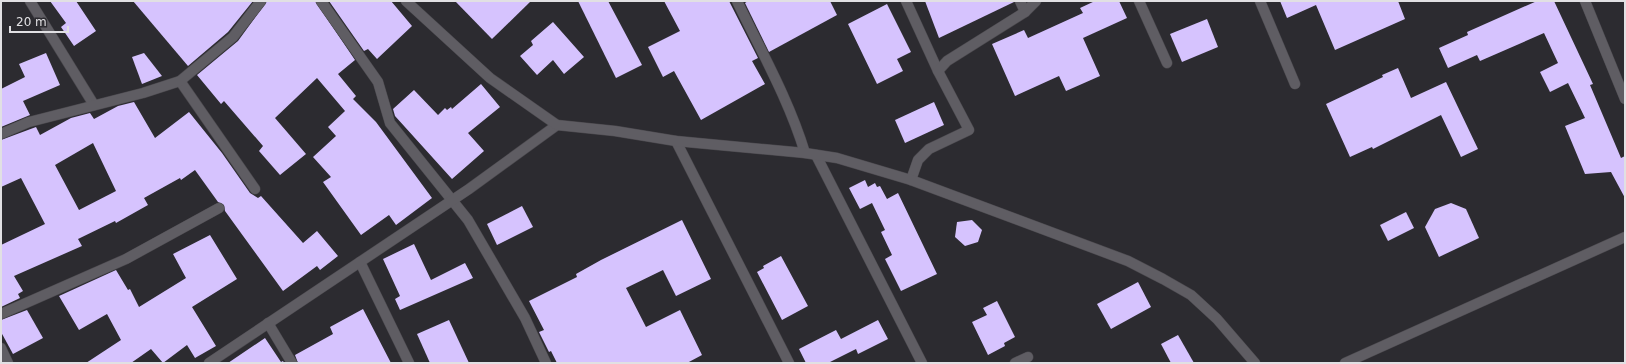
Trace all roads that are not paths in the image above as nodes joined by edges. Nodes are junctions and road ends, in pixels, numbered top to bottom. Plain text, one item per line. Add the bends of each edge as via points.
1 (30, 1) edge
2 (260, 1) edge
3 (321, 1) edge
4 (406, 1) edge
5 (737, 1) edge
6 (906, 1) edge
7 (1020, 1) edge
8 (1036, 1) edge
9 (1139, 1) edge
10 (1260, 1) edge
11 (1585, 1) edge
12 (1025, 12) junction
13 (1166, 63) dead end
14 (938, 71) junction
15 (180, 81) junction
16 (1295, 84) dead end
17 (1625, 99) edge
18 (94, 105) junction
19 (556, 125) junction
20 (1, 134) edge
21 (676, 141) junction
22 (811, 154) junction
23 (910, 180) junction
24 (255, 189) dead end
25 (453, 199) junction
26 (218, 208) dead end
27 (1625, 237) edge
28 (360, 262) junction
29 (1, 314) edge
30 (268, 323) junction
31 (1, 348) edge
32 (1028, 356) dead end
33 (8, 363) edge
34 (209, 363) edge
35 (292, 363) edge
36 (409, 363) edge
37 (546, 363) edge
38 (789, 363) edge
39 (922, 363) edge
40 (1015, 363) edge
41 (1255, 363) edge
42 (1345, 363) edge

1 - 18 street
2 - 15 street via 233,37
3 - 25 street via 378,82 390,123
4 - 19 street via 490,78
5 - 22 street
6 - 14 street
7 - 12 street
8 - 12 street
9 - 13 street
10 - 16 street
11 - 17 street
12 - 14 street via 947,61
14 - 23 street via 969,130 929,149 918,160
15 - 18 street
15 - 24 street
18 - 20 street via 29,122
19 - 21 street
19 - 25 street
21 - 22 street
21 - 38 street
22 - 23 street via 837,158
22 - 39 street
23 - 41 street via 1128,261 1163,279 1191,296 1216,319
25 - 28 street
25 - 37 street via 525,318
26 - 29 street via 126,259
27 - 42 street
28 - 30 street
28 - 36 street
30 - 34 street
30 - 35 street
31 - 33 street
32 - 40 street

